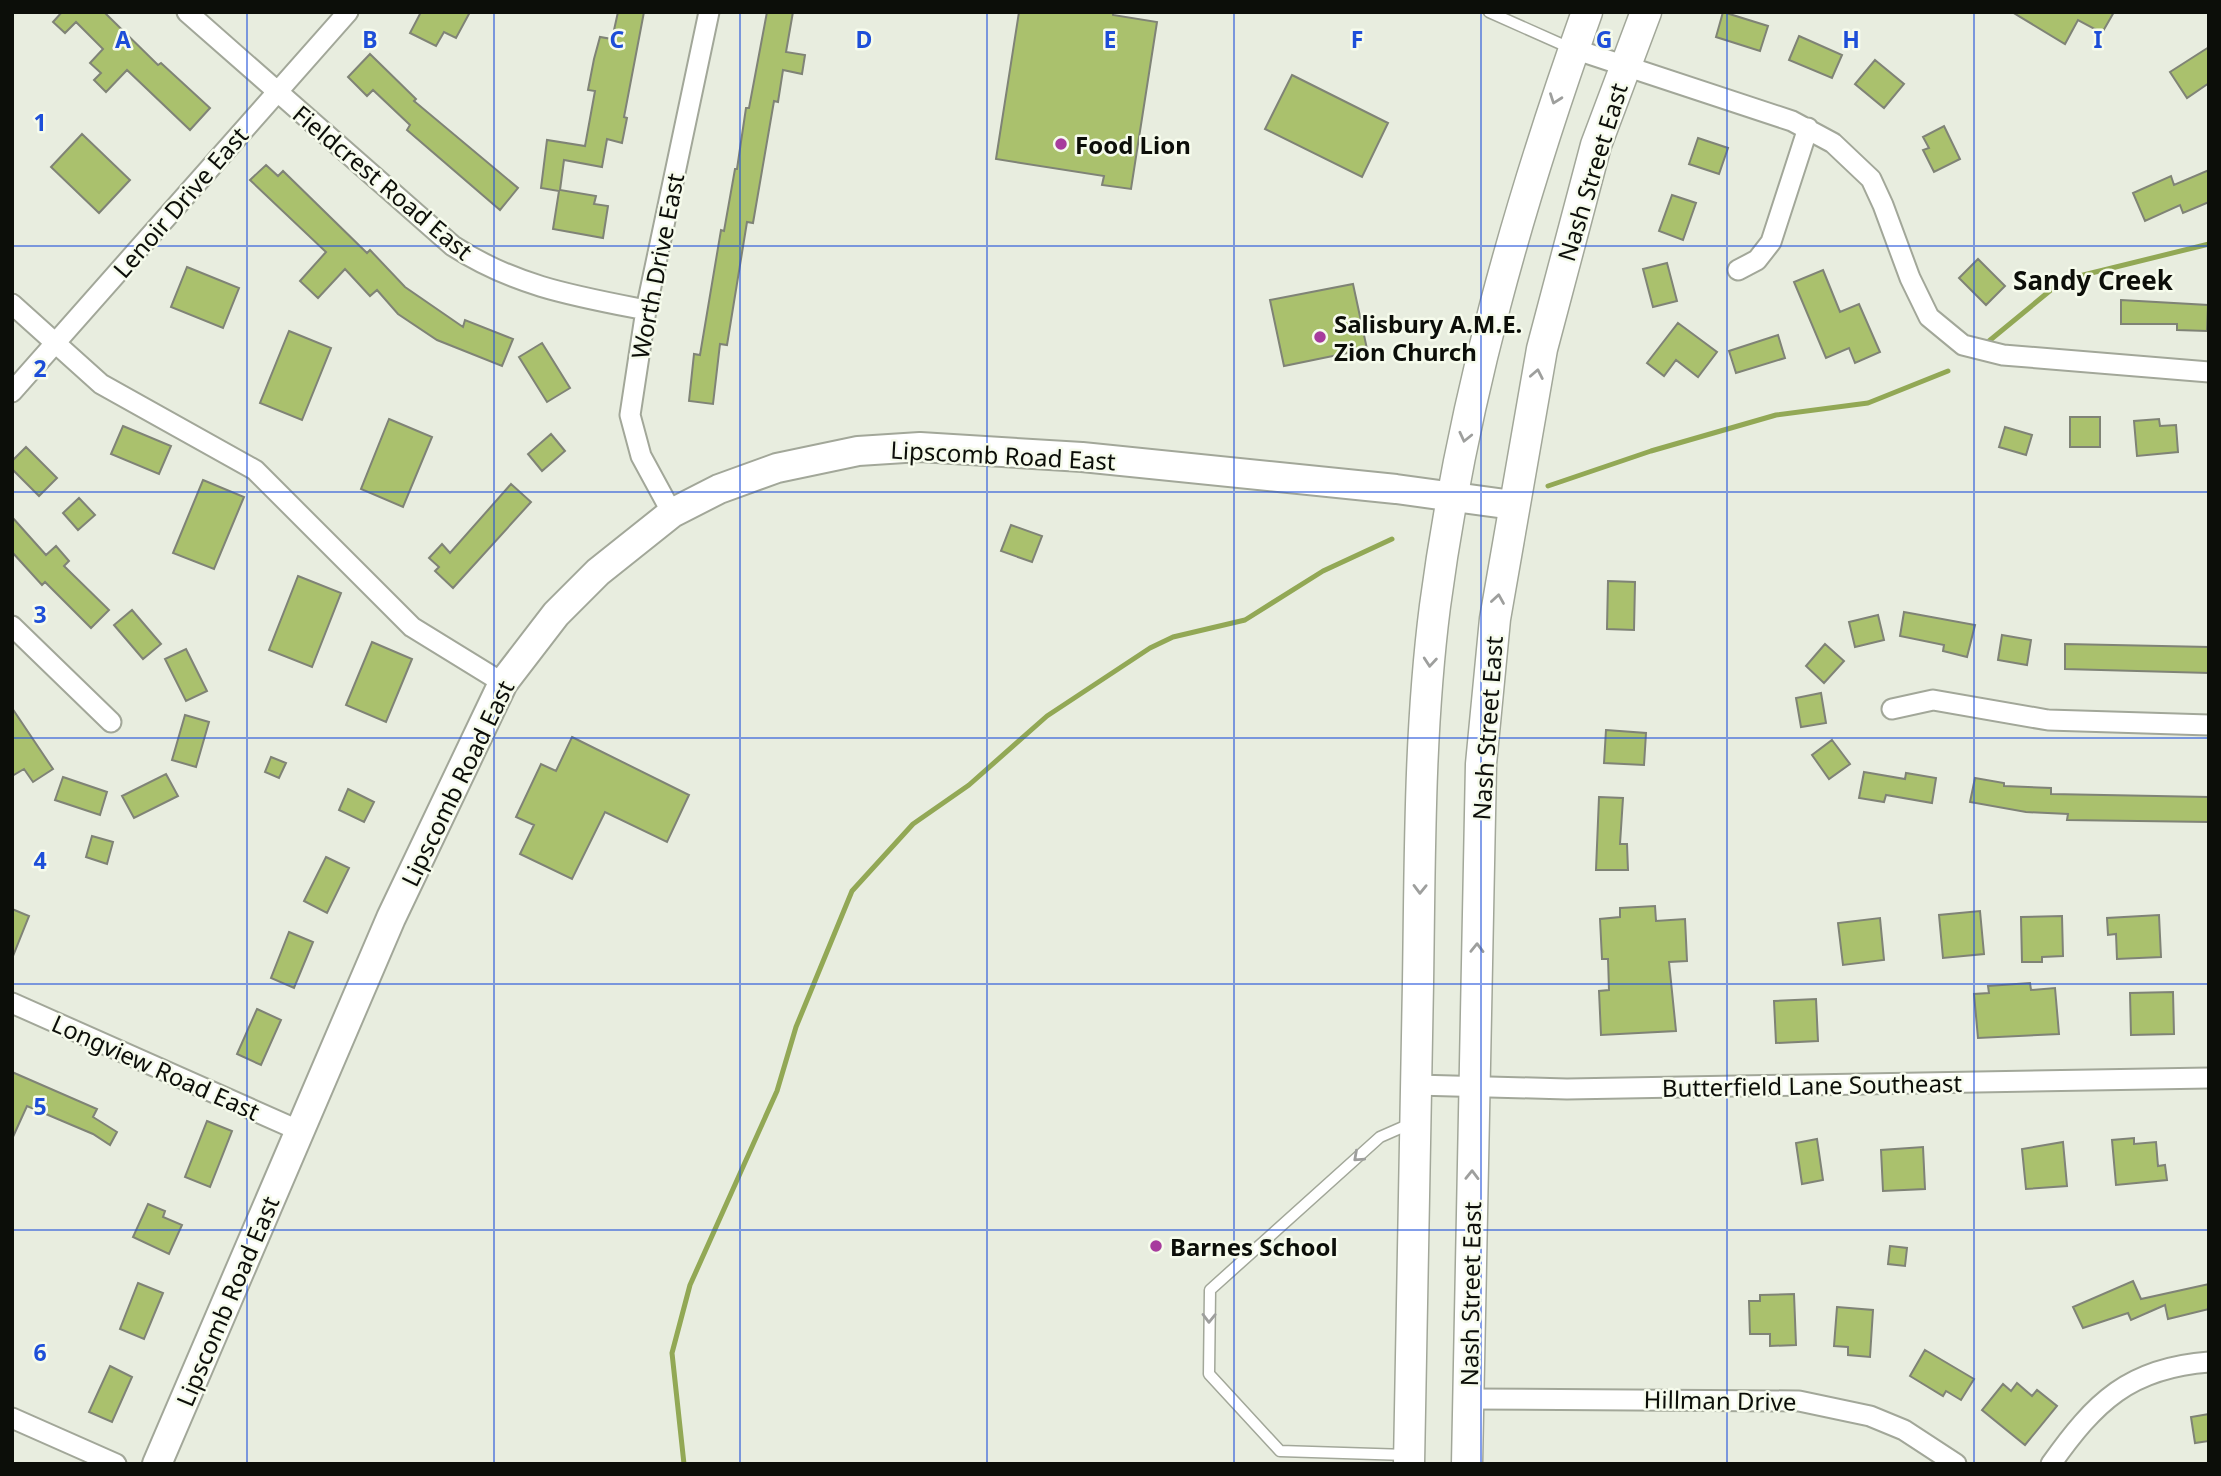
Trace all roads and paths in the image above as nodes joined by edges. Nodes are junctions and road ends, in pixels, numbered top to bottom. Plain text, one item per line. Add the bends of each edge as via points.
1 (187, 12) edge
2 (348, 12) edge
3 (709, 12) edge
4 (1489, 12) edge
5 (1587, 12) edge
6 (1646, 12) edge
7 (1574, 49) junction
8 (1624, 68) junction
9 (277, 92) junction
10 (1808, 128) junction
11 (1738, 270) dead end
12 (12, 304) edge
13 (646, 310) junction
14 (55, 345) junction
15 (2209, 372) edge
16 (12, 392) edge
17 (1451, 498) junction
18 (1513, 505) junction
19 (672, 513) junction
20 (12, 626) edge
21 (503, 683) junction
22 (1892, 709) dead end
23 (111, 722) dead end
24 (2209, 725) edge
25 (12, 1003) edge
26 (2209, 1078) edge
27 (1416, 1085) junction
28 (1473, 1086) junction
29 (1415, 1121) junction
30 (300, 1131) junction
31 (2209, 1362) edge
32 (1469, 1399) junction
33 (12, 1418) edge
34 (1409, 1459) edge
35 (116, 1464) edge
36 (157, 1464) edge
37 (1467, 1464) edge
38 (1956, 1464) edge
39 (2051, 1464) edge

1 - 9 street, Fieldcrest Road East
2 - 9 street, Lenoir Drive East
3 - 13 street, Worth Drive East
4 - 7 lane
5 - 7 main road
6 - 8 main road, Nash Street East
7 - 8 street
7 -> 17 main road via 1512,239
8 - 10 street
18 -> 8 main road, Nash Street East via 1542,349 1596,145
9 - 13 street, Fieldcrest Road East via 453,246 479,263 554,292
9 - 14 street, Lenoir Drive East
10 - 11 street via 1771,242 1757,260
10 - 15 street via 1833,143 1871,179 1922,305 1941,330 1963,345 2003,355
12 - 14 street
13 - 19 street, Worth Drive East via 630,415 641,456
14 - 16 street, Lenoir Drive East
14 - 21 street via 101,384 255,470 412,627
17 - 18 street, Lipscomb Road East
17 - 19 street, Lipscomb Road East via 1082,457 920,447 858,451 777,468 719,489
17 -> 27 main road via 1426,705
28 -> 18 main road, Nash Street East via 1481,764 1495,619
19 - 21 street, Lipscomb Road East via 598,572 556,614
20 - 23 street
21 - 30 street, Lipscomb Road East via 391,918
22 - 24 street via 1933,700 2048,720
25 - 30 street, Longview Road East
26 - 28 street, Butterfield Lane Southeast via 1567,1089
27 - 28 street, Butterfield Lane Southeast
27 - 29 main road
32 -> 28 main road, Nash Street East
29 - 34 main road
29 -> 34 lane via 1380,1137 1210,1290 1209,1374 1280,1451
30 - 36 street, Lipscomb Road East
31 - 39 street via 2175,1366 2123,1386 2082,1420
32 - 37 main road, Nash Street East
32 - 38 street, Hillman Drive via 1799,1401 1870,1416 1904,1430
33 - 35 street

